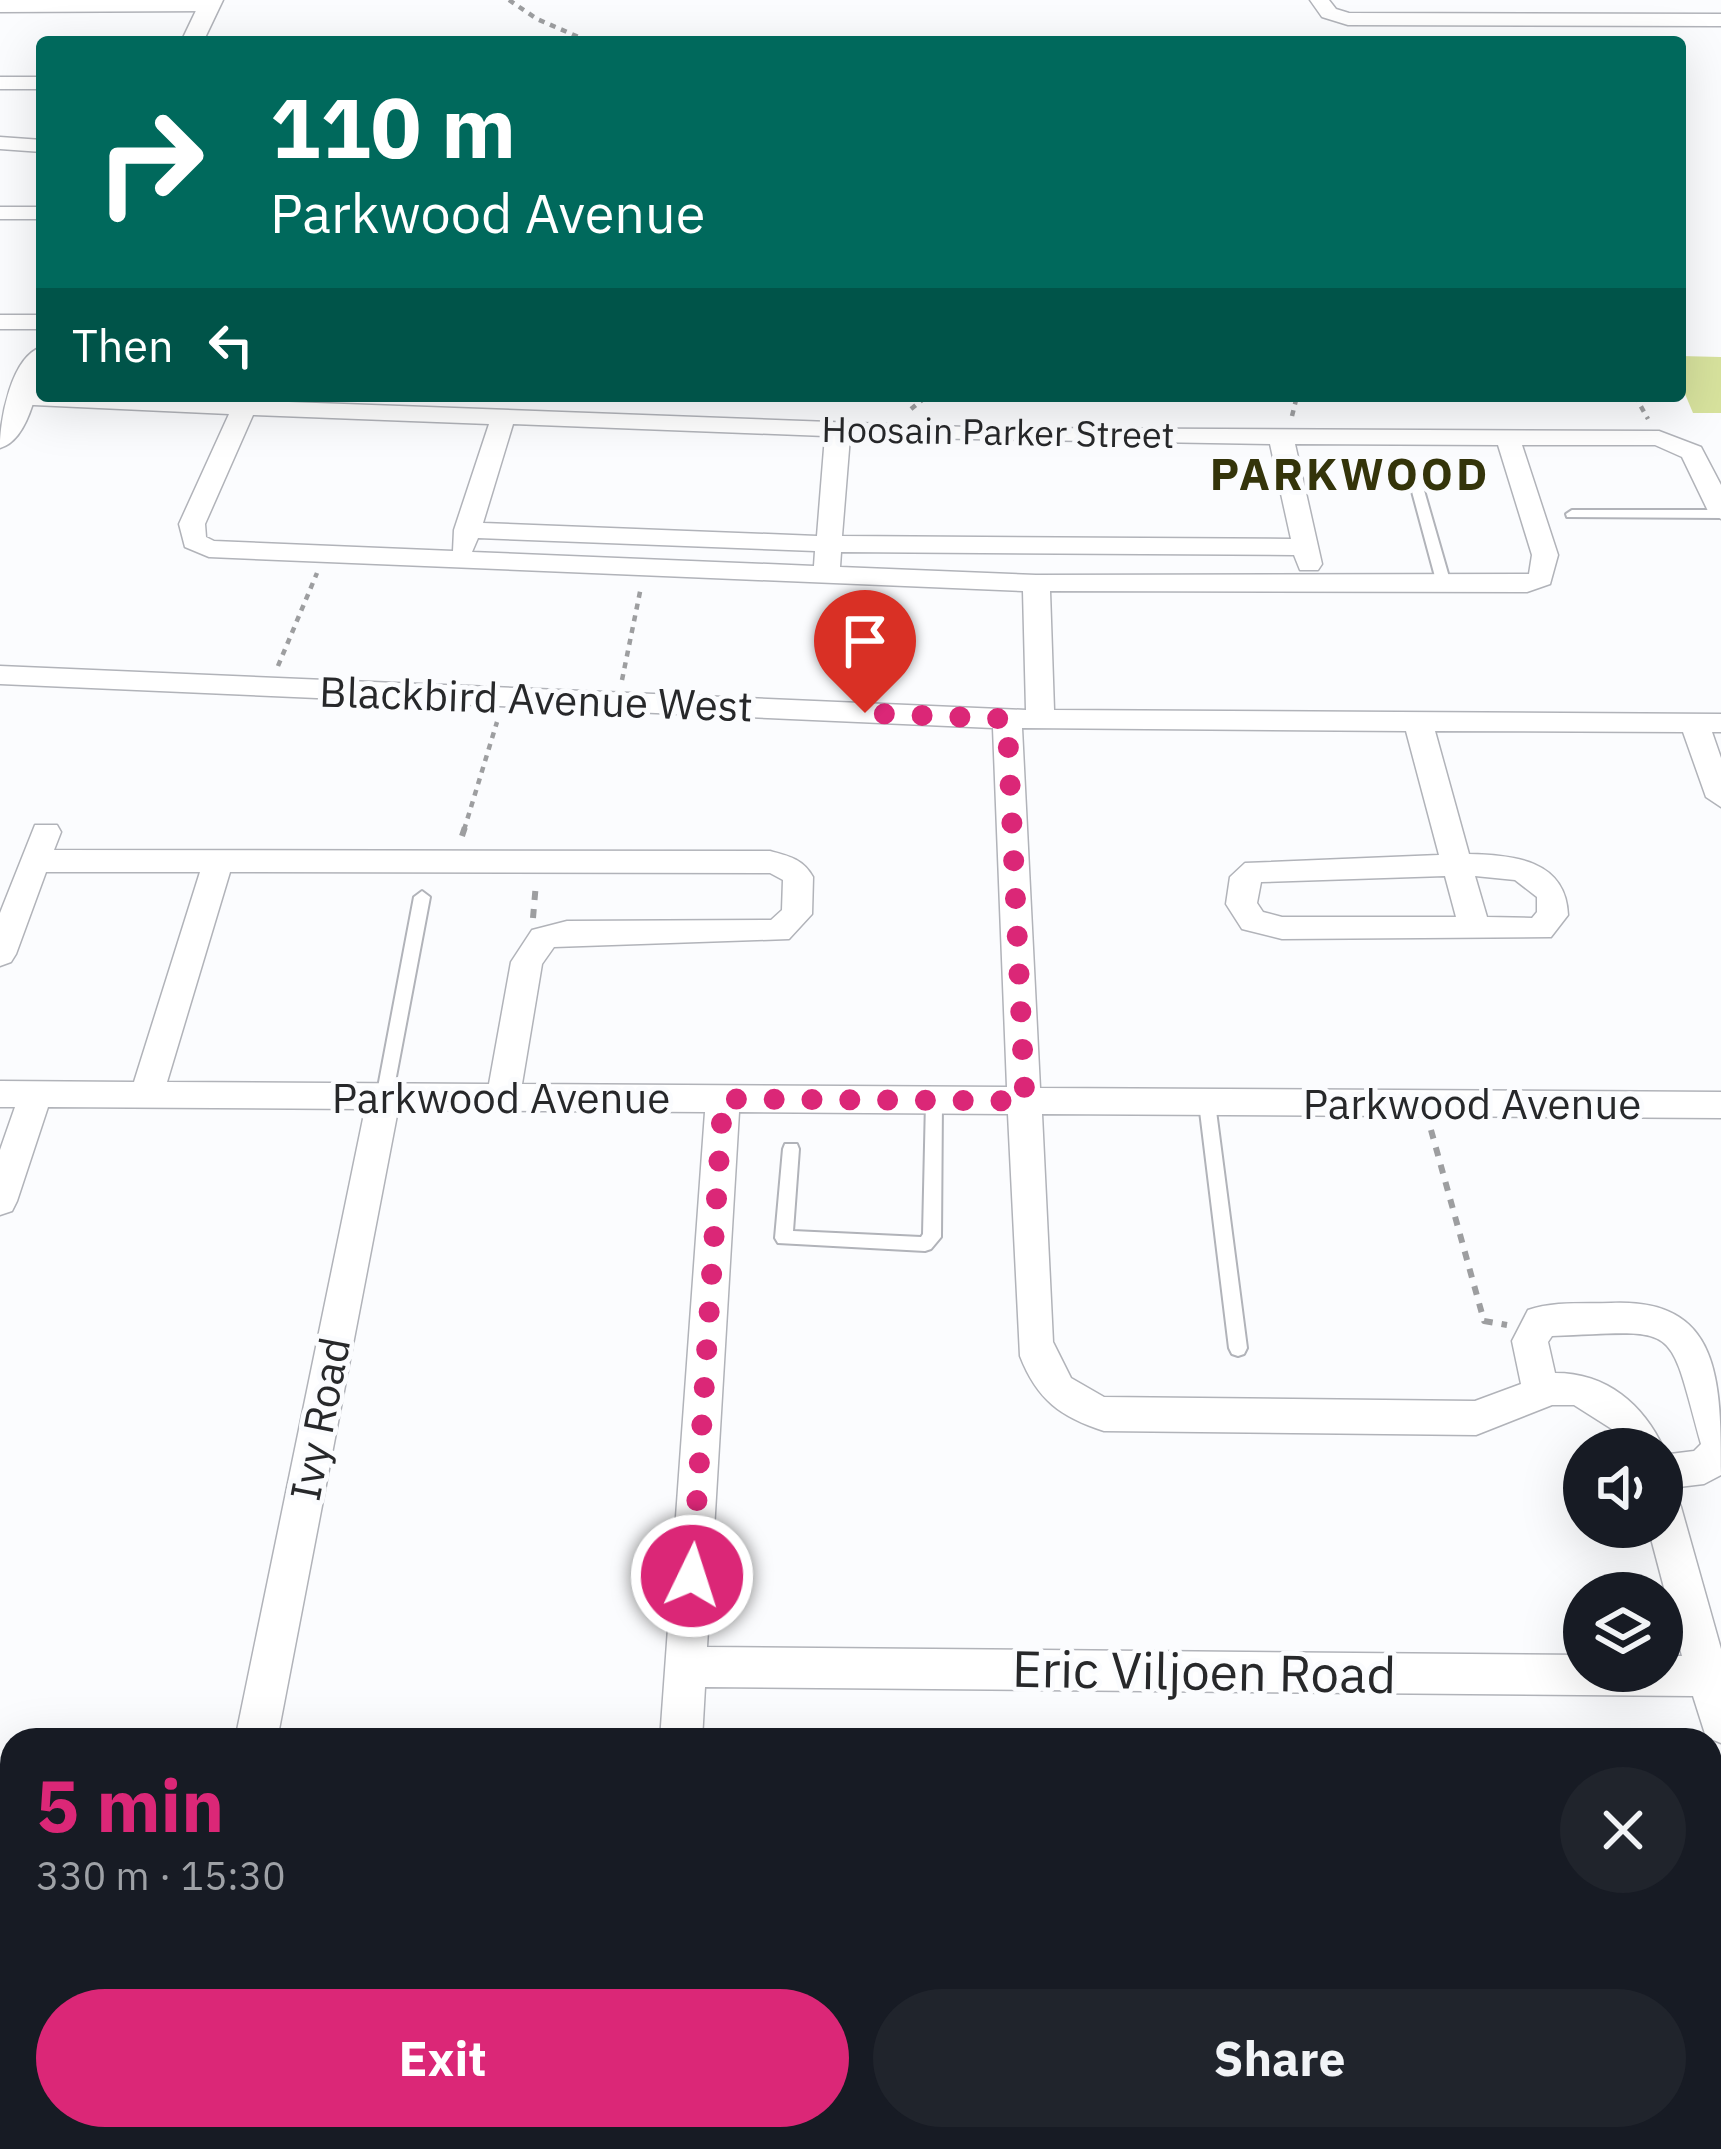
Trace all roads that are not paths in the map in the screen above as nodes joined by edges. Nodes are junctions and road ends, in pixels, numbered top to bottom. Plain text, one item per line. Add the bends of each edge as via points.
1 (1319, 0) edge
2 (211, 3) edge
3 (0, 6) edge
4 (1721, 20) edge
5 (195, 36) edge
6 (0, 83) edge
7 (36, 83) edge
8 (0, 124) edge
9 (36, 124) edge
10 (0, 143) edge
11 (36, 146) edge
12 (0, 213) edge
13 (36, 213) edge
14 (0, 322) edge
15 (36, 322) edge
16 (36, 367) edge
17 (20, 399) junction
18 (36, 400) edge
19 (104, 402) edge
20 (244, 407) junction
21 (503, 417) junction
22 (838, 429) junction
23 (1281, 437) junction
24 (1508, 438) junction
25 (0, 440) edge
26 (1710, 464) edge
27 (1413, 473) dead end
28 (1721, 512) edge
29 (1572, 514) dead end
30 (467, 530) junction
31 (830, 544) junction
32 (1305, 547) junction
33 (459, 560) junction
34 (826, 574) junction
35 (1036, 583) junction
36 (1314, 583) junction
37 (1444, 584) junction
38 (0, 675) edge
39 (1007, 719) junction
40 (1040, 719) junction
41 (1418, 721) junction
42 (1708, 723) edge
43 (1721, 797) edge
44 (218, 861) junction
45 (1456, 866) junction
46 (422, 897) dead end
47 (1474, 928) junction
48 (1, 954) edge
49 (0, 1094) edge
50 (36, 1094) junction
51 (147, 1095) junction
52 (384, 1098) junction
53 (502, 1098) junction
54 (723, 1099) junction
55 (934, 1101) junction
56 (1025, 1101) junction
57 (1208, 1103) junction
58 (1721, 1105) edge
59 (791, 1149) dead end
60 (0, 1201) edge
61 (1238, 1348) dead end
62 (1541, 1391) junction
63 (1633, 1428) edge
64 (1683, 1470) edge
65 (1675, 1548) edge
66 (687, 1667) junction
67 (1715, 1676) edge
68 (1721, 1723) edge
69 (258, 1728) edge
70 (683, 1728) edge

1 - 4 street via 1348,19
2 - 3 street
2 - 5 street
6 - 7 street
8 - 9 street
10 - 11 street
12 - 13 street
14 - 15 street
16 - 17 street
17 - 18 street, Hoosain Parker Street
17 - 25 street
19 - 20 street, Hoosain Parker Street
20 - 21 street, Hoosain Parker Street
20 - 33 street via 192,524 199,545
21 - 22 street, Hoosain Parker Street
21 - 30 street
22 - 23 street, Hoosain Parker Street
22 - 31 street
23 - 24 street, Hoosain Parker Street
23 - 32 street
24 - 26 street, Hoosain Parker Street via 1659,438
24 - 37 street via 1545,568 1527,584
26 - 28 street, Hoosain Parker Street
27 - 37 lane
28 - 29 lane
30 - 31 street
30 - 33 street
31 - 32 street
31 - 34 street
32 - 36 street
33 - 34 street
34 - 35 street
35 - 36 street
35 - 40 street
36 - 37 street
38 - 39 street, Blackbird Avenue West
39 - 40 street, Blackbird Avenue West
39 - 56 street
40 - 41 street, Blackbird Avenue West
41 - 42 street, Blackbird Avenue West
41 - 45 street
42 - 43 street
44 - 48 street via 40,846
44 - 51 street
44 - 53 street via 770,862 793,871 801,884 797,914 778,931 567,932 534,945
45 - 47 street
45 - 47 street via 1522,869 1555,904 1540,929
45 - 47 street via 1256,871 1245,877 1241,904 1253,920 1282,928
46 - 52 lane
49 - 50 street, Parkwood Avenue
50 - 51 street, Parkwood Avenue
50 - 60 street
51 - 52 street, Parkwood Avenue
52 - 53 street, Parkwood Avenue
52 - 69 street, Ivy Road
53 - 54 street, Parkwood Avenue
54 - 55 street, Parkwood Avenue
54 - 66 street
55 - 56 street, Parkwood Avenue
55 - 59 lane via 929,1243 784,1238
56 - 57 street, Parkwood Avenue
56 - 62 street via 1035,1342 1055,1391 1082,1408 1476,1418
57 - 58 street, Parkwood Avenue
57 - 61 lane
62 - 63 street via 1580,1389
62 - 64 street via 1530,1342 1533,1330 1554,1317 1672,1323 1687,1335 1721,1449 1704,1467
65 - 67 street
66 - 67 street, Eric Viljoen Road
66 - 70 street
67 - 68 street

